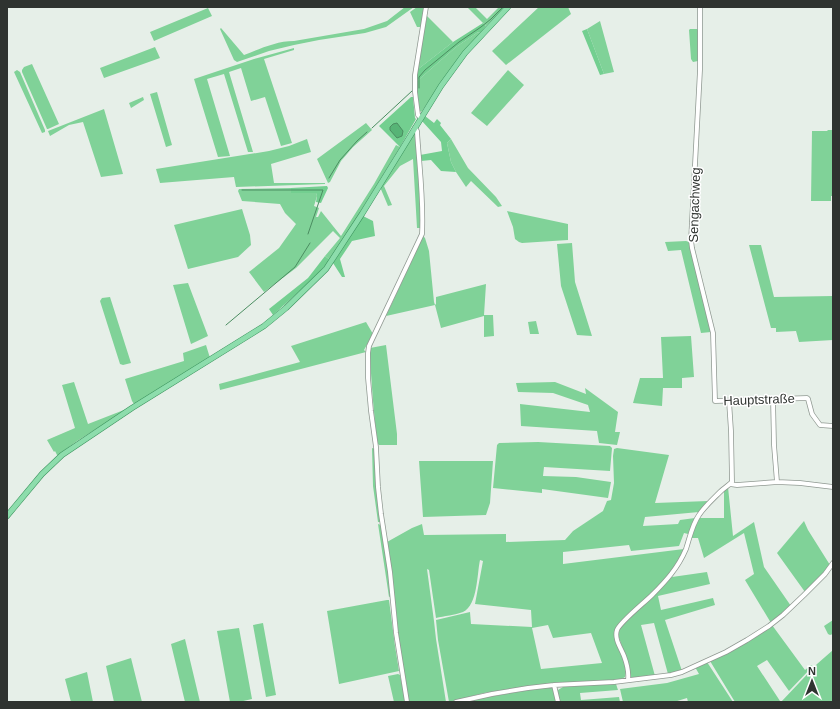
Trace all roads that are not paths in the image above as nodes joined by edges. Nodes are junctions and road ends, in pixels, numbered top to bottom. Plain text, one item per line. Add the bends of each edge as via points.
1 (426, 7) edge
2 (508, 7) edge
3 (700, 7) edge
4 (421, 118) junction
5 (415, 128) junction
6 (773, 399) junction
7 (715, 401) joint
8 (729, 401) junction
9 (833, 426) edge
10 (777, 482) junction
11 (730, 484) junction
12 (833, 487) edge
13 (7, 516) edge
14 (833, 563) edge
15 (628, 680) junction
16 (554, 686) junction
17 (408, 702) edge
18 (456, 702) edge
19 (558, 702) edge

1 - 4 street via 415,75 418,115
2 - 4 main road via 465,53
3 - 7 street, Sengachweg via 700,70 691,240 713,333
4 - 5 main road
5 - 13 main road via 334,258 302,293 264,326 62,455 42,474
5 - 17 street via 422,234 368,352 380,508 396,633
6 - 8 street, Hauptstraße
6 - 9 street, Hauptstraße via 807,398 812,414 820,425
6 - 10 street
7 - 8 street, Hauptstraße
8 - 11 street via 732,439
10 - 11 street
10 - 12 street
11 - 15 street via 699,514 680,561 670,577 618,629 617,639 629,673
14 - 15 street via 783,615 726,652 682,672
15 - 16 street
16 - 18 street via 528,688
16 - 19 street

